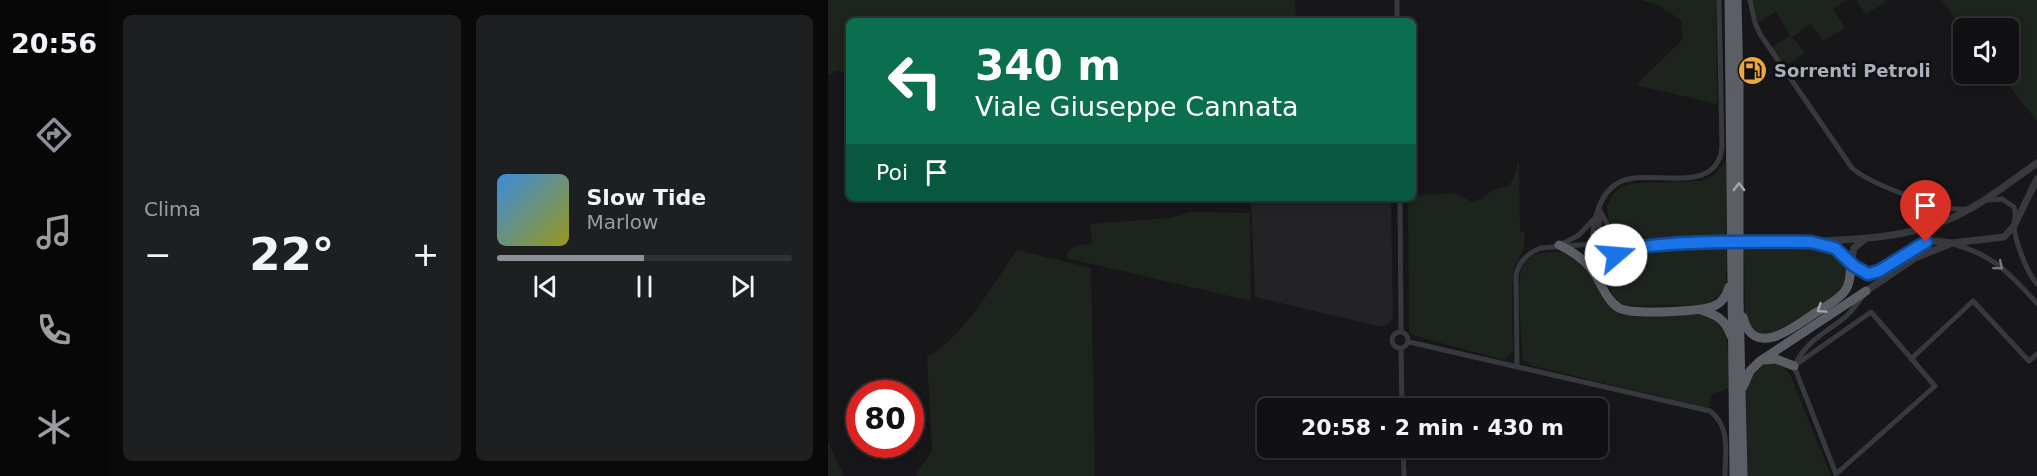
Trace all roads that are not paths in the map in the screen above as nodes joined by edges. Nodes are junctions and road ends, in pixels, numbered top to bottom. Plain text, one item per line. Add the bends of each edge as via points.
1 (1397, 0) edge
2 (1719, 0) edge
3 (1729, 0) edge
4 (1737, 0) edge
5 (1750, 0) edge
6 (1397, 18) edge
7 (2037, 163) edge
8 (2037, 179) edge
9 (1924, 200) junction
10 (1400, 201) edge
11 (1984, 201) junction
12 (1972, 208) junction
13 (1599, 210) junction
14 (2014, 226) junction
15 (1926, 227) junction
16 (1872, 237) junction
17 (1811, 242) junction
18 (1952, 243) junction
19 (1595, 244) junction
20 (1648, 244) junction
21 (1559, 245) junction
22 (1851, 263) junction
23 (1594, 273) junction
24 (1731, 275) junction
25 (2037, 284) edge
26 (1604, 285) junction
27 (1866, 291) junction
28 (1739, 299) junction
29 (2037, 303) edge
30 (1701, 310) junction
31 (1401, 332) junction
32 (1409, 342) junction
33 (1733, 344) junction
34 (1401, 349) junction
35 (2037, 354) edge
36 (1911, 359) junction
37 (1760, 361) junction
38 (1794, 366) junction
39 (1517, 367) junction
40 (1742, 395) junction
41 (1402, 398) edge
42 (1403, 458) edge
43 (1837, 475) edge
44 (1404, 476) edge
45 (1725, 476) edge
46 (1734, 476) edge
47 (1743, 476) edge

1 - 6 street
2 - 13 street via 1719,159 1699,176 1622,181 1609,190
3 - 24 highway
28 -> 4 highway
5 - 9 street via 1760,34 1845,161 1866,178
7 - 11 street
8 - 14 street
9 - 12 street via 1952,209
9 - 15 street via 1934,213
10 - 31 street
11 - 12 street
11 - 14 street via 1997,198 2010,204 2016,212
12 - 15 street
13 - 19 street via 1593,226
13 - 20 street via 1617,236
13 - 21 street via 1585,230
14 - 18 street via 2001,238
14 - 25 street via 2026,268
15 - 16 street
16 - 17 street
16 - 22 street via 1856,244
17 - 20 street, bridge
17 - 22 street via 1835,248
18 - 22 street via 1926,242 1874,273 1862,272
18 - 27 street via 1915,258
18 -> 29 street via 1997,263
19 - 20 street
19 - 21 street
19 - 23 highway
19 - 26 highway
20 - 26 highway via 1620,252 1609,265
21 - 23 highway via 1582,258
21 - 39 street via 1533,250 1517,268
22 -> 28 highway via 1845,291 1778,337 1764,339 1750,331
23 - 26 highway
24 - 30 highway via 1725,297
24 - 33 highway
26 - 30 highway via 1612,302 1625,310
27 - 37 highway
27 - 38 street via 1850,312 1809,344
28 - 40 highway
30 - 33 highway via 1721,318
31 - 32 street
31 - 34 street via 1392,340
32 - 34 street
32 - 39 street
33 - 46 highway
34 - 41 street
35 - 36 street via 2029,362 1973,301
36 - 38 street via 1871,312
36 - 43 street via 1935,386
37 - 38 highway via 1776,358
37 - 40 highway via 1747,376
38 - 43 street
39 - 45 street via 1710,411 1719,418 1725,433
40 - 47 highway
42 - 44 street

